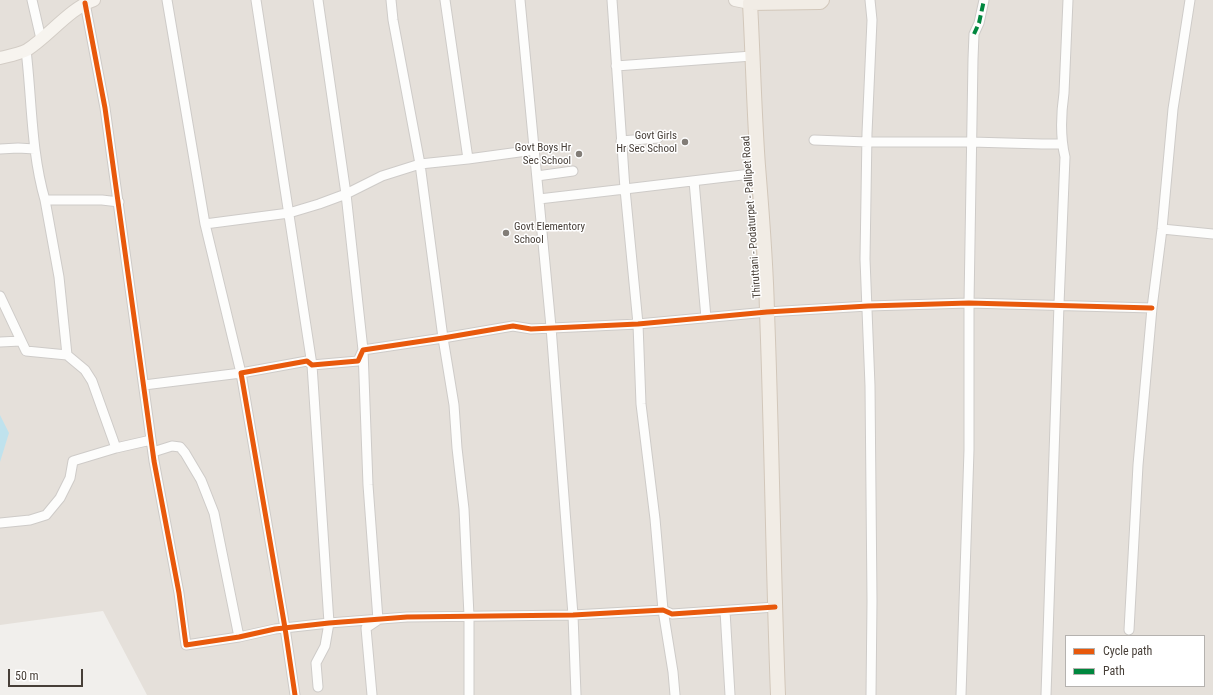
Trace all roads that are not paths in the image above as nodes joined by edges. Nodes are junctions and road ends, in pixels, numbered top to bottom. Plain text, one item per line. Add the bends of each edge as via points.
1 (32, 0) edge
2 (167, 0) edge
3 (256, 0) edge
4 (318, 0) edge
5 (390, 0) edge
6 (445, 0) edge
7 (520, 0) edge
8 (612, 0) edge
9 (735, 0) edge
10 (822, 0) edge
11 (870, 0) edge
12 (984, 0) edge
13 (1068, 0) edge
14 (1190, 0) edge
15 (750, 1) edge
16 (792, 1) edge
17 (84, 3) edge
18 (41, 39) junction
19 (26, 50) junction
20 (752, 56) junction
21 (0, 58) edge
22 (616, 66) junction
23 (658, 138) dead end
24 (814, 140) dead end
25 (621, 141) junction
26 (867, 142) junction
27 (971, 142) junction
28 (1062, 144) junction
29 (0, 149) edge
30 (35, 149) junction
31 (534, 150) junction
32 (468, 159) junction
33 (420, 164) junction
34 (573, 171) dead end
35 (759, 173) junction
36 (536, 176) junction
37 (694, 181) junction
38 (625, 189) junction
39 (346, 194) junction
40 (539, 199) junction
41 (45, 200) junction
42 (119, 202) junction
43 (289, 213) junction
44 (205, 224) junction
45 (1162, 229) junction
46 (1213, 234) edge
47 (0, 296) edge
48 (969, 302) junction
49 (1059, 304) junction
50 (868, 306) junction
51 (1152, 308) junction
52 (767, 312) junction
53 (706, 318) junction
54 (638, 324) junction
55 (551, 327) junction
56 (443, 338) junction
57 (21, 341) junction
58 (0, 342) edge
59 (363, 350) junction
60 (67, 355) junction
61 (312, 365) junction
62 (242, 373) junction
63 (144, 386) junction
64 (151, 440) junction
65 (116, 448) junction
66 (153, 452) junction
67 (0, 523) edge
68 (775, 607) junction
69 (663, 610) junction
70 (725, 611) junction
71 (573, 614) junction
72 (470, 616) junction
73 (378, 620) junction
74 (329, 623) junction
75 (285, 628) junction
76 (1129, 630) dead end
77 (239, 637) junction
78 (318, 687) dead end
79 (294, 695) edge
80 (372, 695) edge
81 (469, 695) edge
82 (576, 695) edge
83 (675, 695) edge
84 (730, 695) edge
85 (778, 695) edge
86 (871, 695) edge
87 (961, 695) edge
88 (1046, 695) edge

1 - 18 street
2 - 44 street
3 - 43 street
4 - 39 street
5 - 33 street
6 - 32 street
7 - 31 street
8 - 22 street
9 - 15 main road
10 - 16 main road
11 - 26 street via 872,20
12 - 27 street via 974,34
13 - 28 street
14 - 45 street via 1173,109
15 - 16 main road
15 - 20 main road, Thiruttani - Podaturpet - Pallipet Road
17 - 18 main road
17 - 42 street via 106,108
18 - 19 main road
19 - 21 main road
19 - 30 street
20 - 22 street
20 - 35 main road, Thiruttani - Podaturpet - Pallipet Road
22 - 25 street
23 - 25 street
24 - 26 street
25 - 38 street
26 - 27 street
26 - 50 street
27 - 28 street
27 - 48 street
28 - 49 street via 1065,157
29 - 30 street
30 - 41 street
31 - 32 street
31 - 36 street
32 - 33 street
33 - 39 street via 382,176
33 - 56 street
34 - 36 street
35 - 37 street
35 - 52 main road, Thiruttani - Podaturpet - Pallipet Road
36 - 40 street
37 - 38 street
37 - 53 street
38 - 40 street
38 - 54 street
39 - 43 street
39 - 59 street
40 - 55 street
41 - 42 street
41 - 60 street via 59,277
42 - 63 street
43 - 44 street
43 - 61 street
44 - 62 street
45 - 46 street
45 - 51 street
47 - 57 street
48 - 49 street
48 - 50 street
48 - 87 street via 969,450
49 - 51 street
49 - 88 street
50 - 52 street
50 - 86 street
51 - 76 street via 1138,465
52 - 53 street
52 - 68 main road, Thiruttani - Podaturpet - Pallipet Road
53 - 54 street
54 - 55 street
54 - 69 street via 641,404
55 - 56 street via 531,329 513,326
55 - 71 street
56 - 59 street
56 - 72 street via 454,405 464,509
57 - 58 street
57 - 60 street via 26,351
59 - 61 street via 358,361
59 - 73 street via 368,485
60 - 65 street via 85,370 92,381
61 - 62 street via 307,361
61 - 74 street
62 - 63 street
62 - 75 street
63 - 64 street
64 - 65 street
64 - 66 street
65 - 67 street via 74,461 70,478 60,498 46,515 30,520
66 - 77 street via 172,446 180,447 201,480 214,513
66 - 77 street via 186,645
68 - 70 street
68 - 85 main road, Thiruttani - Podaturpet - Pallipet Road
69 - 70 street via 672,614
69 - 71 street
69 - 83 street
70 - 84 street
71 - 72 street
71 - 82 street
72 - 73 street
72 - 81 street
73 - 74 street
73 - 80 street via 366,628
74 - 75 street
74 - 78 street via 325,646 316,664
75 - 77 street
75 - 79 street

